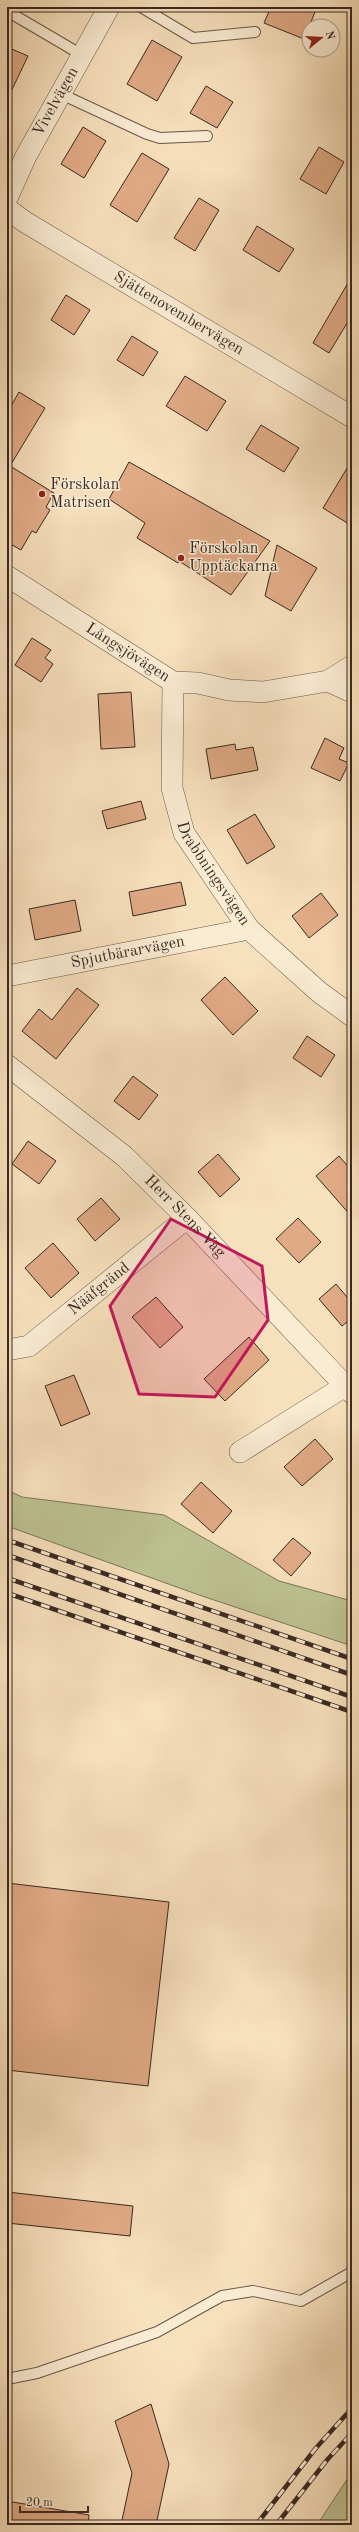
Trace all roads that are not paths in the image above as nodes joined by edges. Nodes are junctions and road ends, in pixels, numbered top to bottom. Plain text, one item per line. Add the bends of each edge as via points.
1 (109, 7) edge
2 (141, 7) edge
3 (7, 11) edge
4 (255, 32) dead end
5 (82, 55) junction
6 (60, 94) junction
7 (208, 136) dead end
8 (7, 198) edge
9 (7, 209) edge
10 (352, 416) edge
11 (7, 576) edge
12 (352, 666) edge
13 (328, 681) junction
14 (173, 682) junction
15 (352, 692) edge
16 (249, 929) junction
17 (7, 976) edge
18 (352, 1016) edge
19 (7, 1065) edge
20 (187, 1218) junction
21 (7, 1350) edge
22 (348, 1390) edge
23 (240, 1452) dead end
24 (352, 2272) edge
25 (7, 2379) edge

1 - 5 street, Vivelvägen
2 - 4 lane via 193,38
3 - 5 lane
5 - 6 street, Vivelvägen
6 - 7 lane via 160,138
6 - 8 street, Vivelvägen via 26,156
9 - 10 street, Sjättenovembervägen
11 - 14 street, Långsjövägen
12 - 13 street, Långsjövägen
13 - 14 street, Långsjövägen via 264,692
13 - 15 street
14 - 16 street, Drabbningsvägen via 172,788 184,833
16 - 17 street, Spjutbärarvägen
16 - 18 street, Drabbningsvägen via 319,992
19 - 20 street, Herr Stens Väg via 124,1156
20 - 21 street, Nääfgränd via 30,1346
20 - 22 street, Herr Stens Väg
22 - 23 street, Herr Stens Väg
24 - 25 lane via 301,2301 253,2291 222,2296 157,2332 37,2373

